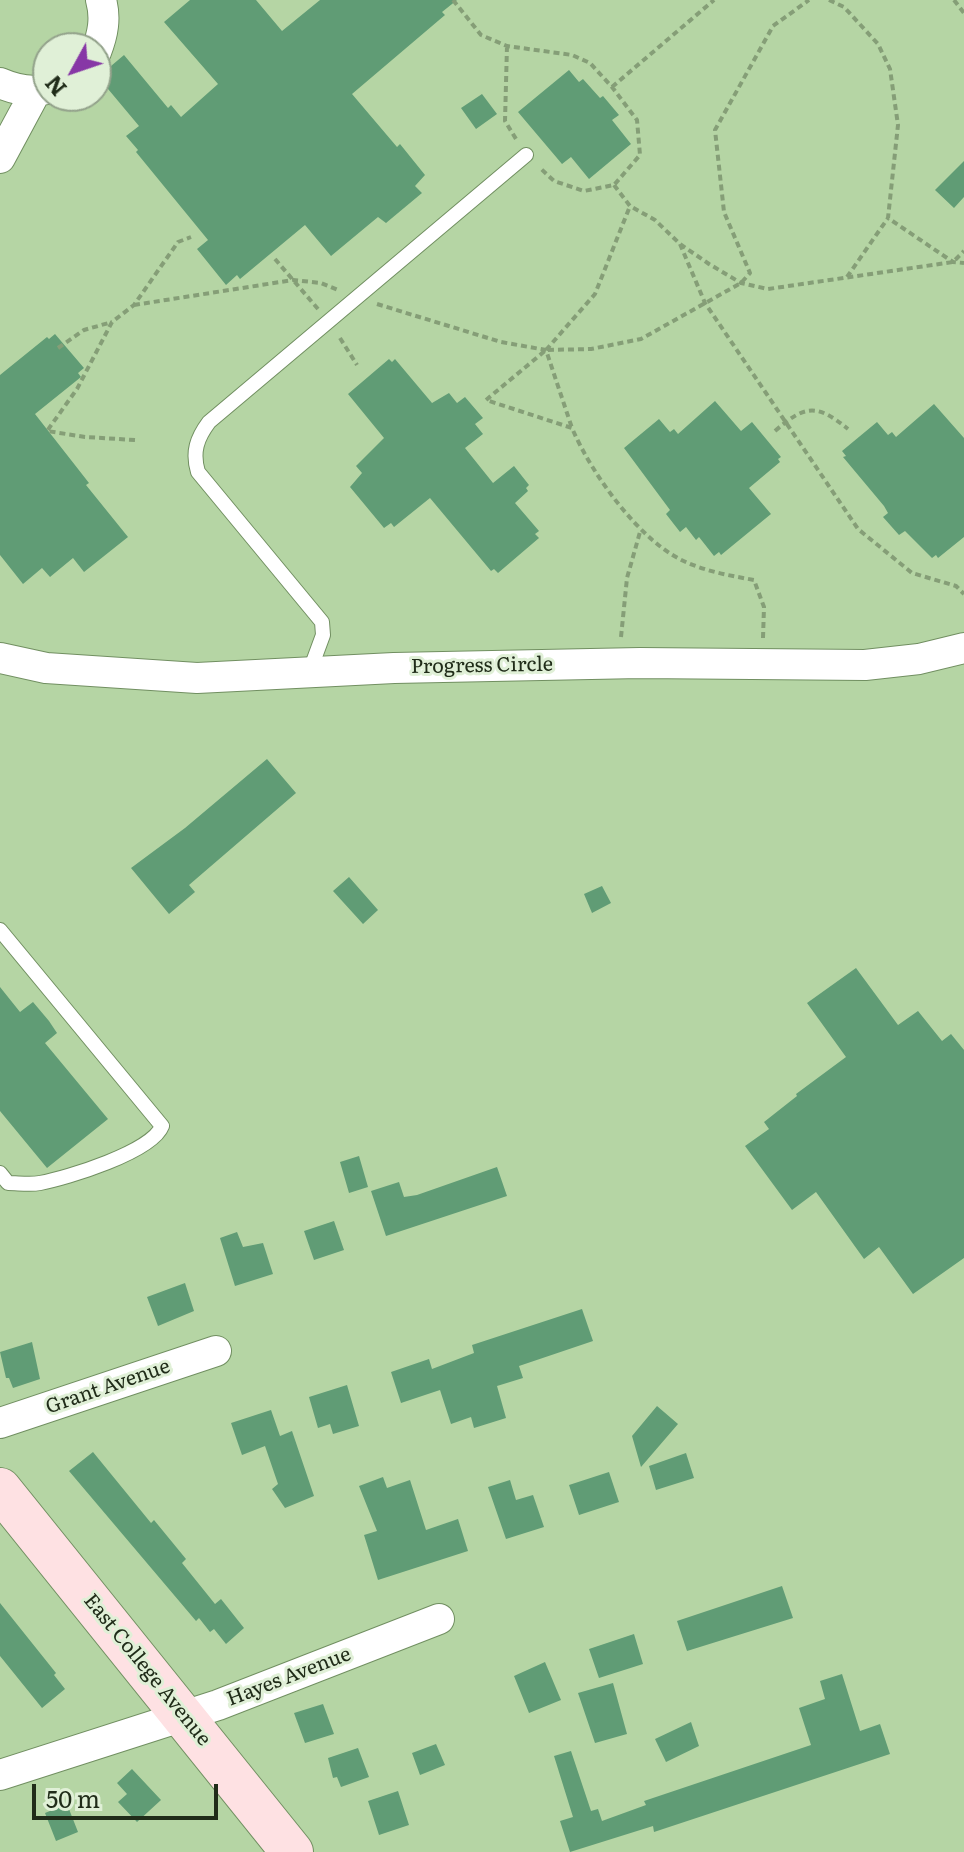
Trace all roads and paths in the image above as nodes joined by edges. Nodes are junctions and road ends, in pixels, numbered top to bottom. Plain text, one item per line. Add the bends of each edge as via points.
1 (101, 0) edge
2 (453, 0) edge
3 (714, 0) edge
4 (809, 0) edge
5 (829, 0) edge
6 (954, 0) edge
7 (964, 13) edge
8 (103, 32) edge
9 (507, 46) junction
10 (0, 83) edge
11 (612, 87) junction
12 (32, 90) edge
13 (32, 106) edge
14 (526, 155) junction
15 (0, 158) edge
16 (614, 185) junction
17 (630, 206) junction
18 (888, 218) junction
19 (191, 237) dead end
20 (680, 244) junction
21 (964, 251) edge
22 (953, 262) junction
23 (964, 263) edge
24 (847, 277) junction
25 (741, 283) junction
26 (358, 297) junction
27 (705, 303) junction
28 (134, 305) junction
29 (112, 322) junction
30 (58, 348) dead end
31 (546, 350) junction
32 (785, 422) junction
33 (572, 428) junction
34 (848, 429) dead end
35 (775, 431) dead end
36 (135, 440) dead end
37 (641, 531) junction
38 (964, 594) edge
39 (964, 648) edge
40 (0, 658) edge
41 (619, 664) junction
42 (760, 664) junction
43 (309, 673) junction
44 (0, 930) edge
45 (0, 1173) edge
46 (216, 1351) dead end
47 (0, 1423) edge
48 (0, 1489) edge
49 (439, 1619) dead end
50 (185, 1716) junction
51 (0, 1775) edge
52 (292, 1852) edge

1 - 8 street
2 - 9 path via 481,35
3 - 11 path
4 - 25 path via 773,26 715,130 724,212 750,273
5 - 18 path via 844,7 878,44 890,69 898,125
6 - 7 path
9 - 11 path via 572,55 590,63
9 - 14 path via 505,121
10 - 12 street
11 - 16 path via 637,120 640,155
13 - 15 street
14 - 16 path via 554,181 584,191
14 - 26 lane
16 - 17 path
17 - 20 path
17 - 31 path via 595,294
18 - 22 path
18 - 24 path
19 - 28 path via 178,242
20 - 25 path
20 - 27 path
21 - 22 path
22 - 23 path
22 - 24 path
24 - 25 path via 768,289
25 - 27 path
26 - 28 path via 321,283 293,280
26 - 31 path via 501,342
26 - 43 lane via 209,422 199,435 194,457 207,486 322,622 323,635
27 - 31 path via 641,339 591,349
27 - 32 path
28 - 29 path
29 - 30 path via 84,330
29 - 36 path via 77,389 47,431
31 - 33 path
31 - 33 path via 486,400
32 - 34 path via 804,411 827,413
32 - 35 path
32 - 38 path via 858,529 912,573 956,586
33 - 37 path via 584,456
37 - 41 path via 627,578
37 - 42 path via 685,562 754,580 764,607
39 - 42 street, Progress Circle via 865,665
40 - 43 street, Progress Circle via 131,676
41 - 42 street, Progress Circle
41 - 43 street, Progress Circle
44 - 45 lane via 162,1126 145,1146 127,1155 38,1184 8,1183
46 - 47 street, Grant Avenue
48 - 50 main road, East College Avenue
49 - 50 street, Hayes Avenue
50 - 51 street, Hayes Avenue
50 - 52 main road, East College Avenue

